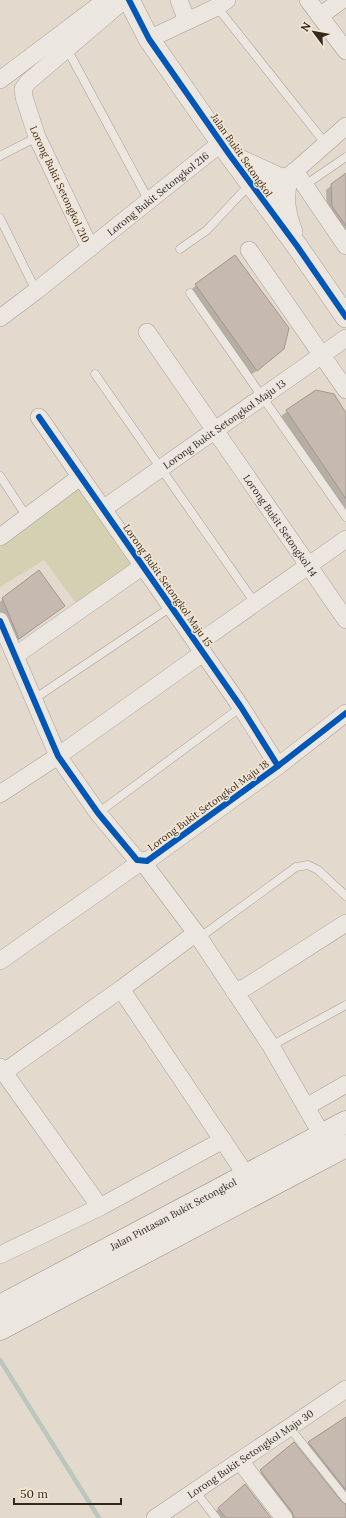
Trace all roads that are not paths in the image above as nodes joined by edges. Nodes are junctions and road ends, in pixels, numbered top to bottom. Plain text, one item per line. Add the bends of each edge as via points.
1 (106, 0) edge
2 (124, 0) edge
3 (129, 0) edge
4 (179, 0) edge
5 (308, 0) edge
6 (342, 0) edge
7 (222, 4) edge
8 (320, 16) junction
9 (187, 21) junction
10 (149, 39) junction
11 (67, 49) junction
12 (346, 51) edge
13 (0, 80) edge
14 (346, 126) edge
15 (37, 137) junction
16 (325, 143) junction
17 (225, 149) junction
18 (0, 156) edge
19 (346, 157) edge
20 (293, 179) junction
21 (255, 191) junction
22 (149, 201) junction
23 (0, 218) edge
24 (297, 246) junction
25 (346, 246) edge
26 (90, 248) junction
27 (180, 249) dead end
28 (249, 250) dead end
29 (36, 291) junction
30 (190, 293) dead end
31 (346, 317) edge
32 (0, 318) edge
33 (147, 332) dead end
34 (346, 338) edge
35 (322, 355) junction
36 (95, 374) dead end
37 (346, 390) edge
38 (262, 397) junction
39 (39, 418) dead end
40 (215, 430) junction
41 (161, 468) junction
42 (0, 476) edge
43 (80, 477) junction
44 (103, 509) junction
45 (27, 517) junction
46 (346, 517) edge
47 (0, 537) edge
48 (346, 539) edge
49 (309, 565) junction
50 (143, 566) junction
51 (255, 603) junction
52 (171, 607) junction
53 (346, 620) edge
54 (0, 621) edge
55 (3, 639) edge
56 (200, 648) junction
57 (16, 655) junction
58 (34, 699) junction
59 (241, 707) junction
60 (346, 713) edge
61 (58, 756) junction
62 (278, 766) junction
63 (0, 794) edge
64 (98, 813) junction
65 (142, 861) junction
66 (346, 896) edge
67 (346, 923) edge
68 (197, 935) junction
69 (0, 961) edge
70 (121, 989) junction
71 (234, 991) junction
72 (346, 1005) edge
73 (271, 1046) junction
74 (2, 1069) edge
75 (346, 1084) edge
76 (306, 1107) junction
77 (346, 1122) edge
78 (322, 1135) junction
79 (223, 1140) junction
80 (346, 1146) edge
81 (246, 1175) junction
82 (100, 1207) junction
83 (0, 1255) edge
84 (9, 1309) edge
85 (0, 1329) edge
86 (346, 1389) edge
87 (289, 1427) junction
88 (240, 1460) junction
89 (194, 1491) junction
90 (346, 1499) edge
91 (155, 1518) edge
92 (216, 1518) edge
93 (284, 1518) edge

1 - 13 street
2 - 11 street, Lorong Bukit Setongkol 210
3 - 10 street, Jalan Bukit Setongkol
4 - 9 street
5 - 8 street
6 - 8 street
7 - 9 street
7 - 16 lane
8 - 12 street
9 - 10 street
10 - 17 street, Jalan Bukit Setongkol
11 - 15 street, Lorong Bukit Setongkol 210 via 23,89
11 - 22 lane
14 - 16 street
15 - 18 lane
15 - 26 street, Lorong Bukit Setongkol 210
16 - 20 street
17 - 20 street
17 - 21 street, Jalan Bukit Setongkol
17 - 22 street, Lorong Bukit Setongkol 216
19 - 20 lane
20 - 21 street
20 - 24 street via 284,198 284,212
20 - 25 street
21 - 24 street, Jalan Bukit Setongkol
21 - 27 lane
22 - 26 street, Lorong Bukit Setongkol 216
23 - 29 lane
24 - 31 street, Jalan Bukit Setongkol
26 - 29 street, Lorong Bukit Setongkol 216
28 - 35 street
29 - 32 street, Lorong Bukit Setongkol 216
30 - 38 lane
33 - 40 street, Lorong Bukit Setongkol 14
34 - 35 street, Lorong Bukit Setongkol Maju 13
35 - 37 street
35 - 38 street, Lorong Bukit Setongkol Maju 13
36 - 41 lane
38 - 40 street, Lorong Bukit Setongkol Maju 13
38 - 46 lane
39 - 43 street, Lorong Bukit Setongkol Maju 15
40 - 41 street, Lorong Bukit Setongkol Maju 13
40 - 49 street, Lorong Bukit Setongkol 14
41 - 44 street, Lorong Bukit Setongkol Maju 13
41 - 51 lane
42 - 45 lane
43 - 44 street, Lorong Bukit Setongkol Maju 15
43 - 45 street
44 - 50 street, Lorong Bukit Setongkol Maju 15
45 - 47 street
48 - 49 street
49 - 51 street
49 - 53 street, Lorong Bukit Setongkol 14
50 - 52 street, Lorong Bukit Setongkol Maju 15
50 - 57 street
51 - 56 street
52 - 56 street, Lorong Bukit Setongkol Maju 15
52 - 58 lane
54 - 55 street, Lorong Bukit Setongkol Maju 18
55 - 57 street, Lorong Bukit Setongkol Maju 18
56 - 59 street, Lorong Bukit Setongkol Maju 15
56 - 61 street
57 - 58 street, Lorong Bukit Setongkol Maju 18
58 - 61 street, Lorong Bukit Setongkol Maju 18
59 - 62 street, Lorong Bukit Setongkol Maju 15
59 - 64 lane
60 - 62 street, Lorong Bukit Setongkol Maju 18
61 - 63 street
61 - 64 street, Lorong Bukit Setongkol Maju 18
62 - 65 street, Lorong Bukit Setongkol Maju 18 via 147,861
64 - 65 street, Lorong Bukit Setongkol Maju 18 via 137,860
65 - 68 street
65 - 69 street
66 - 68 lane via 318,870 308,865 296,867
67 - 71 street via 246,988
68 - 70 street
68 - 71 street
70 - 74 street
70 - 79 street
71 - 73 street
72 - 73 lane
73 - 76 street
74 - 82 street
75 - 76 street
76 - 78 street
77 - 78 main road, Jalan Pintasan Bukit Setongkol
78 - 81 main road, Jalan Pintasan Bukit Setongkol
79 - 81 street
79 - 82 street
80 - 84 main road, Jalan Pintasan Bukit Setongkol
81 - 84 main road, Jalan Pintasan Bukit Setongkol
82 - 83 street
84 - 85 main road, Jalan Pintasan Bukit Setongkol
86 - 87 street, Lorong Bukit Setongkol Maju 30
87 - 88 street, Lorong Bukit Setongkol Maju 30
87 - 90 lane
88 - 89 street, Lorong Bukit Setongkol Maju 30
88 - 93 street
89 - 91 street, Lorong Bukit Setongkol Maju 30
89 - 92 lane

